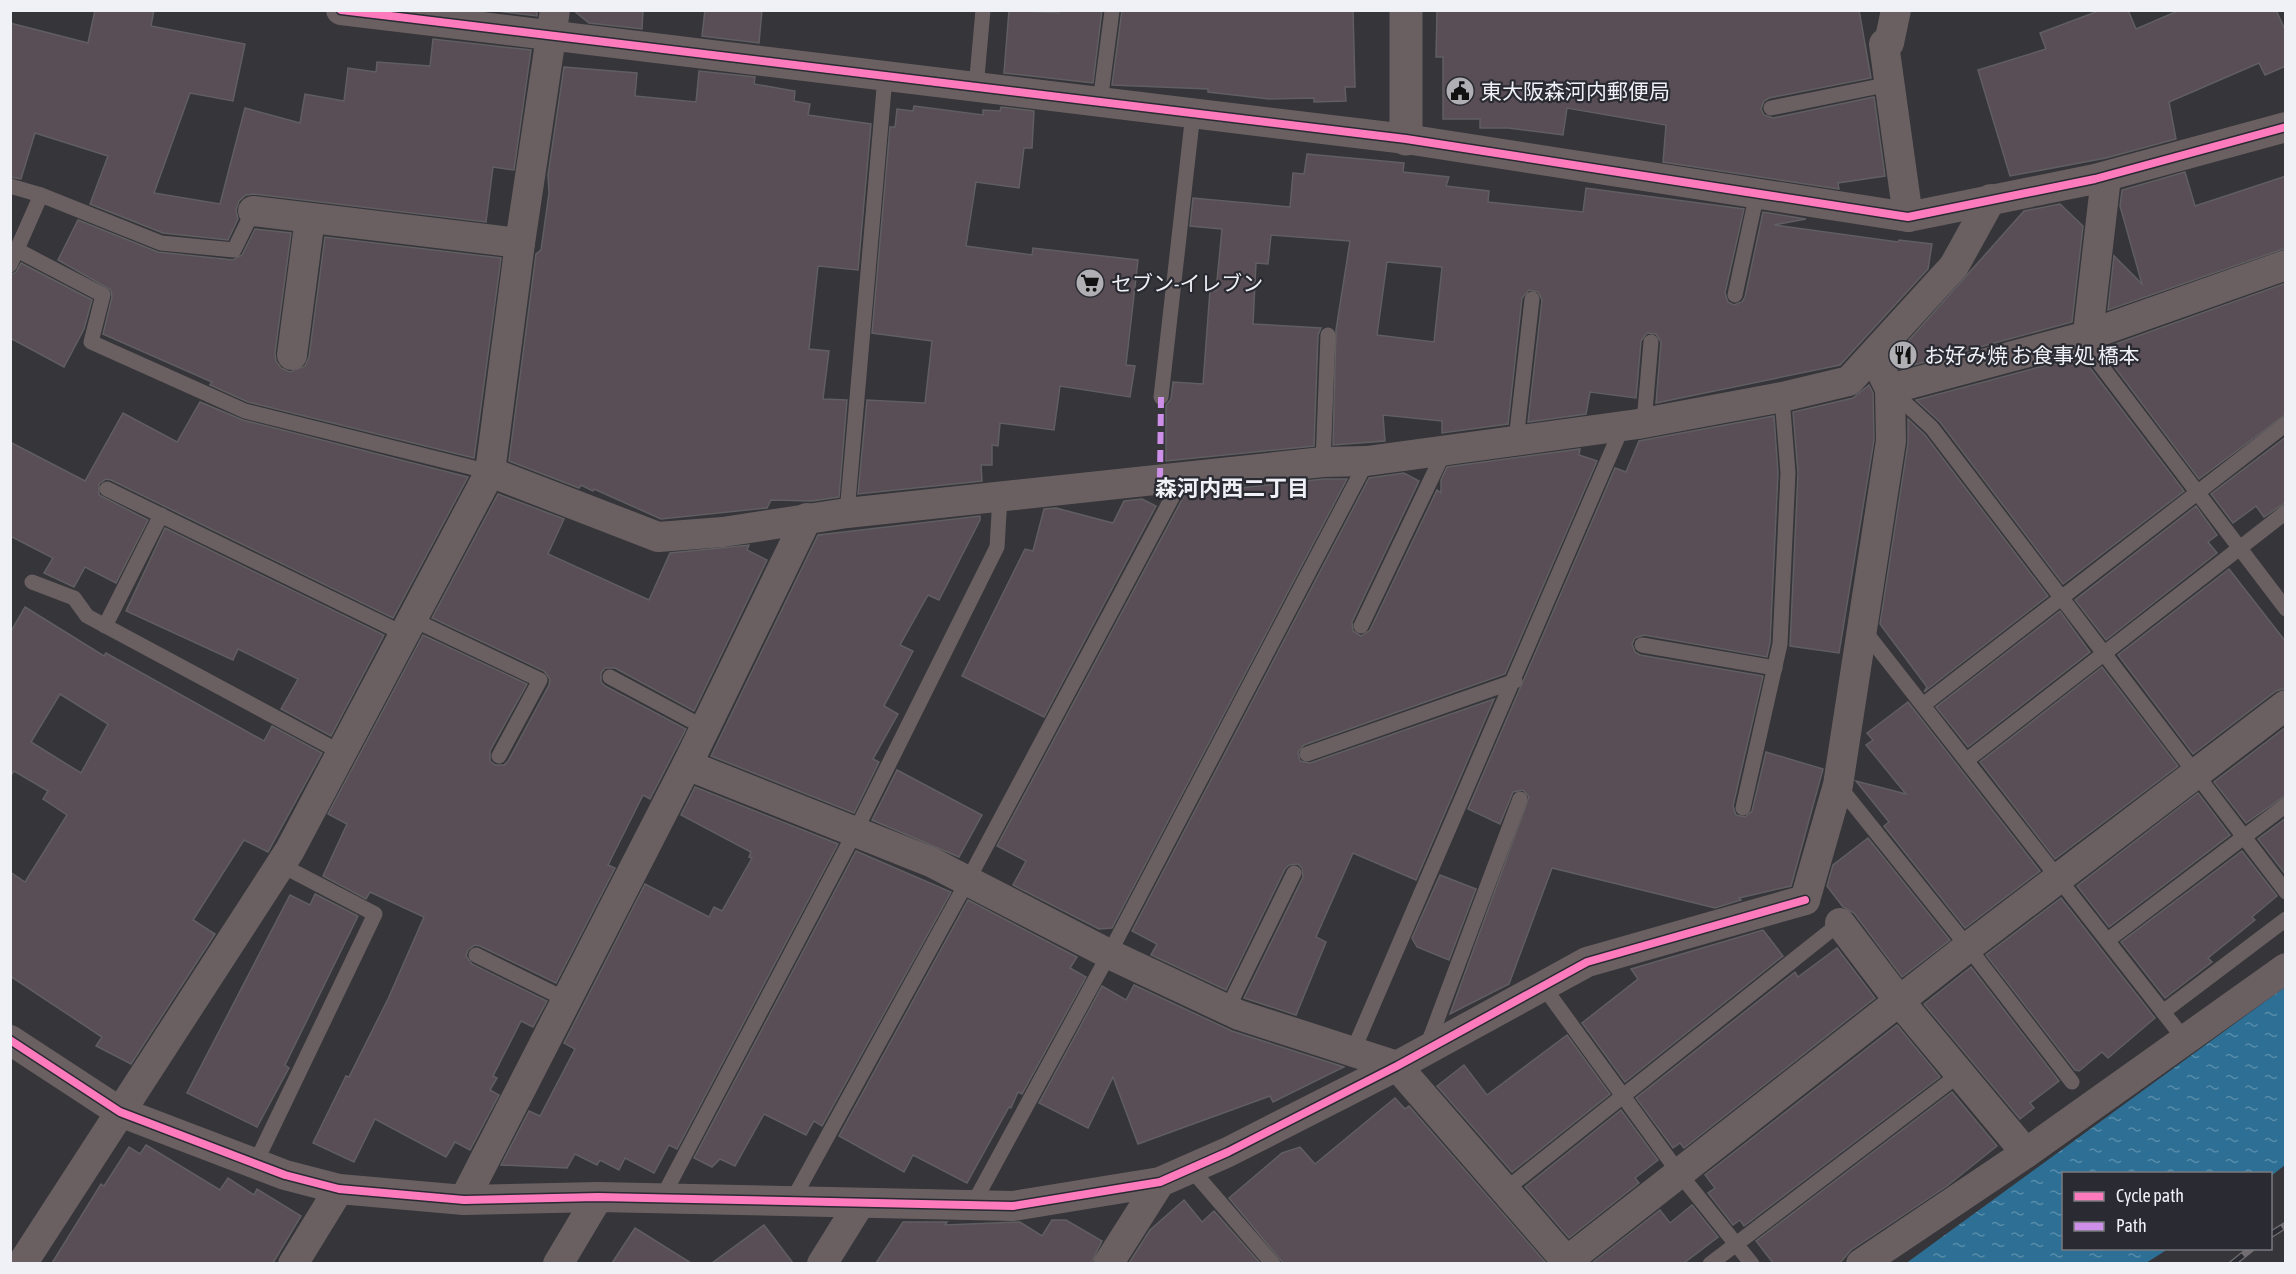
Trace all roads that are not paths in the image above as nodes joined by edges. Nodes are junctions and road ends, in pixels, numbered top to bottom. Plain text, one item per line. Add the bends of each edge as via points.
1 (341, 10) edge
2 (983, 10) edge
3 (1406, 10) edge
4 (1896, 10) edge
5 (1112, 11) edge
6 (553, 24) edge
7 (885, 76) junction
8 (1890, 84) junction
9 (976, 88) junction
10 (1100, 102) junction
11 (1771, 108) dead end
12 (1193, 114) junction
13 (2286, 128) edge
14 (1406, 139) junction
15 (2106, 177) junction
16 (10, 186) edge
17 (1757, 193) junction
18 (41, 195) junction
19 (1991, 200) junction
20 (253, 211) joint
21 (1908, 217) junction
22 (310, 218) junction
23 (520, 243) junction
24 (19, 250) junction
25 (2286, 265) edge
26 (10, 266) edge
27 (1736, 295) dead end
28 (1532, 299) dead end
29 (1328, 335) dead end
30 (2084, 336) junction
31 (1651, 342) dead end
32 (292, 355) dead end
33 (1874, 356) junction
34 (1890, 389) junction
35 (1161, 397) dead end
36 (1782, 397) junction
37 (1633, 424) junction
38 (2286, 424) edge
39 (1516, 440) junction
40 (1445, 450) junction
41 (1367, 461) junction
42 (1323, 462) junction
43 (490, 472) junction
44 (1183, 477) junction
45 (107, 489) dead end
46 (2197, 492) junction
47 (1000, 497) junction
48 (2286, 512) edge
49 (847, 513) junction
50 (161, 515) junction
51 (807, 518) junction
52 (2239, 548) junction
53 (32, 582) dead end
54 (2062, 597) junction
55 (2286, 609) edge
56 (105, 626) junction
57 (1361, 626) dead end
58 (408, 627) junction
59 (1862, 629) junction
60 (1642, 645) dead end
61 (2105, 652) junction
62 (1775, 668) junction
63 (610, 676) dead end
64 (1515, 681) junction
65 (1923, 705) junction
66 (2286, 705) edge
67 (705, 728) junction
68 (342, 753) junction
69 (1307, 754) dead end
70 (499, 756) dead end
71 (1966, 760) junction
72 (687, 765) junction
73 (2197, 775) junction
74 (1838, 785) junction
75 (1520, 799) dead end
76 (2286, 806) edge
77 (1743, 808) dead end
78 (855, 832) junction
79 (2244, 837) junction
80 (281, 865) junction
81 (1294, 873) dead end
82 (2059, 879) junction
83 (968, 880) junction
84 (2286, 892) edge
85 (1805, 900) junction
86 (2286, 919) edge
87 (1835, 928) junction
88 (2108, 940) junction
89 (1968, 947) junction
90 (1109, 954) junction
91 (476, 955) dead end
92 (2286, 968) edge
93 (1543, 986) junction
94 (567, 1000) junction
95 (1900, 1002) junction
96 (1227, 1010) junction
97 (2163, 1012) junction
98 (10, 1040) edge
99 (2185, 1040) junction
100 (1425, 1050) junction
101 (1353, 1051) junction
102 (1397, 1066) junction
103 (1961, 1073) junction
104 (2072, 1082) dead end
105 (1622, 1096) junction
106 (120, 1112) junction
107 (2026, 1153) junction
108 (255, 1164) junction
109 (1191, 1169) junction
110 (1679, 1173) junction
111 (1160, 1182) junction
112 (339, 1189) junction
113 (1505, 1190) junction
114 (598, 1197) junction
115 (662, 1198) junction
116 (464, 1200) junction
117 (792, 1201) junction
118 (860, 1203) junction
119 (972, 1206) junction
120 (1736, 1243) junction
121 (1568, 1262) edge
122 (22, 1263) edge
123 (292, 1263) edge
124 (558, 1263) edge
125 (822, 1263) edge
126 (1108, 1263) edge
127 (1273, 1263) edge
128 (1710, 1263) edge
129 (1752, 1263) edge
130 (1861, 1263) edge

1 - 6 street
2 - 9 lane
3 - 14 street
4 - 8 street via 1889,43 1884,44
5 - 10 lane
6 - 7 street
6 - 23 street
7 - 9 street
7 - 49 lane
8 - 11 lane
8 - 21 street
9 - 10 street
10 - 12 street
12 - 14 street
12 - 35 lane
13 - 15 street
14 - 17 street
15 - 19 street
15 - 30 street
16 - 18 lane
17 - 21 street
17 - 27 lane
18 - 20 lane via 161,243 234,250
18 - 24 lane
19 - 21 street
19 - 33 street via 1954,266
20 - 22 street
22 - 23 street
22 - 32 street
23 - 43 street
24 - 26 lane
24 - 43 lane via 103,295 91,342 245,411
25 - 30 street
28 - 39 lane
29 - 42 lane
30 - 34 street
30 - 46 lane
31 - 37 lane
33 - 34 street
33 - 36 street via 1849,381
34 - 54 lane via 1932,428
34 - 59 street via 1891,441
36 - 37 street
36 - 62 lane via 1788,473 1780,644
37 - 39 street
37 - 64 lane
38 - 46 lane
39 - 40 street
40 - 41 street
40 - 57 lane
41 - 42 street
41 - 90 lane
42 - 44 street
43 - 51 street via 658,537 723,532
43 - 58 street
44 - 47 street
44 - 83 lane
45 - 50 lane
46 - 52 lane
46 - 54 lane
47 - 49 street
47 - 78 lane via 997,547
48 - 52 lane
49 - 51 street
50 - 56 lane
50 - 58 lane
51 - 67 street
52 - 55 lane
52 - 61 lane
53 - 56 lane via 74,598 87,616
54 - 61 lane
54 - 65 lane
56 - 68 lane
58 - 68 street
58 - 70 lane via 540,680
59 - 65 lane
59 - 74 street
60 - 62 lane
61 - 71 lane
61 - 73 lane
62 - 77 lane
63 - 67 lane
64 - 69 lane
64 - 101 lane
65 - 71 lane
66 - 73 street
67 - 72 street
68 - 80 street
71 - 82 lane
72 - 78 street
72 - 94 street
73 - 79 lane
73 - 82 street
74 - 85 street
74 - 89 lane
75 - 100 lane
76 - 79 lane
78 - 83 street
78 - 115 lane
79 - 84 lane
79 - 88 lane
80 - 106 street
80 - 108 lane via 375,914
81 - 96 lane
82 - 88 lane
82 - 89 street
83 - 90 street
83 - 117 lane
85 - 87 street
85 - 93 street via 1587,962
86 - 97 lane
87 - 95 street
87 - 105 lane
88 - 97 lane
89 - 95 street
89 - 104 lane
90 - 96 street
90 - 119 lane
91 - 94 lane
92 - 99 street
93 - 100 street
93 - 105 lane
94 - 116 street
95 - 103 street
95 - 110 street
96 - 101 street
97 - 99 lane
98 - 106 street
99 - 107 street
100 - 102 street
101 - 102 street
102 - 109 street
102 - 113 street
103 - 107 street
103 - 120 lane
105 - 110 lane
105 - 113 lane
106 - 108 street
106 - 122 street
107 - 130 street
108 - 112 street
109 - 111 street
109 - 127 lane
110 - 120 lane
110 - 121 street
111 - 119 street via 1013,1206
111 - 126 street
112 - 116 street
112 - 123 street
113 - 121 street
114 - 115 street
114 - 116 street
114 - 124 street
115 - 117 street
117 - 118 street
118 - 119 street
118 - 125 street
120 - 128 lane
120 - 129 lane

